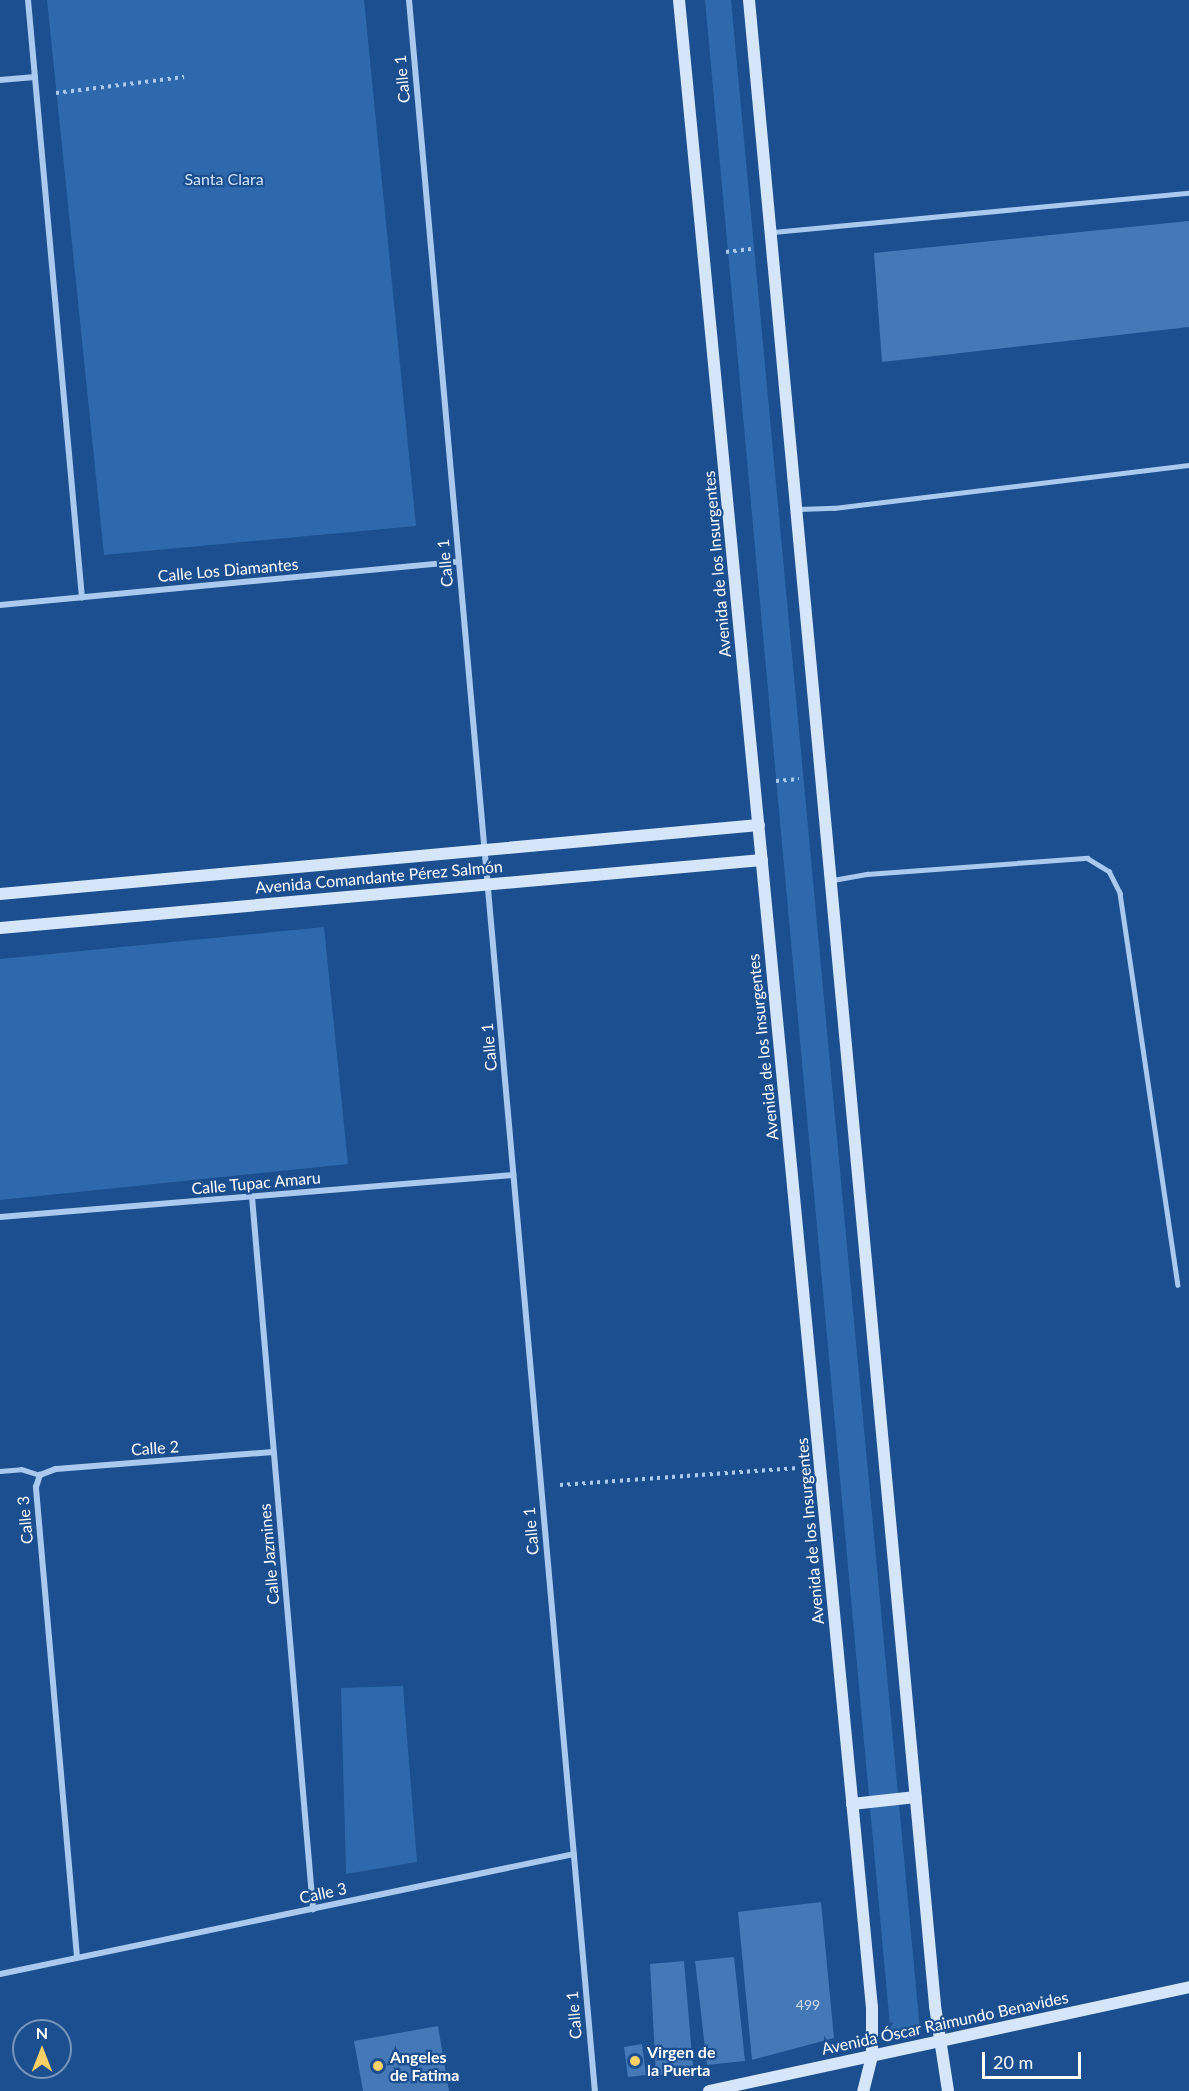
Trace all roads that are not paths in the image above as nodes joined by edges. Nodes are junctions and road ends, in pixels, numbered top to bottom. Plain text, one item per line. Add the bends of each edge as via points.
1 (28, 0) edge
2 (409, 0) edge
3 (679, 0) edge
4 (749, 0) edge
5 (35, 77) junction
6 (0, 80) edge
7 (1189, 193) edge
8 (770, 232) junction
9 (1189, 465) edge
10 (796, 509) junction
11 (459, 562) junction
12 (82, 598) junction
13 (0, 605) edge
14 (759, 825) junction
15 (485, 850) junction
16 (762, 860) junction
17 (830, 880) junction
18 (488, 884) junction
19 (0, 894) edge
20 (0, 928) edge
21 (513, 1176) junction
22 (252, 1197) junction
23 (0, 1217) edge
24 (1178, 1285) dead end
25 (273, 1452) junction
26 (0, 1471) edge
27 (40, 1475) junction
28 (916, 1797) junction
29 (852, 1804) junction
30 (574, 1854) junction
31 (313, 1909) junction
32 (77, 1958) junction
33 (0, 1974) edge
34 (1189, 1987) edge
35 (940, 2042) junction
36 (872, 2056) junction
37 (595, 2091) edge
38 (709, 2091) edge
39 (863, 2091) edge
40 (948, 2091) edge

1 - 5 street
2 - 11 street, Calle 1
3 - 14 main road, Avenida de los Insurgentes
4 - 8 main road
5 - 6 street
5 - 12 street
7 - 8 lane
8 - 10 main road
9 - 10 lane via 834,508
10 - 17 main road
11 - 12 street, Calle Los Diamantes
11 - 15 street, Calle 1
12 - 13 street, Calle Los Diamantes
14 - 15 main road, Avenida Comandante Pérez Salmón
14 - 16 main road, Avenida de los Insurgentes
15 - 18 street, Calle 1
15 - 19 main road, Avenida Comandante Pérez Salmón
16 - 18 main road, Avenida Comandante Pérez Salmón
16 - 29 main road, Avenida de los Insurgentes
17 - 24 lane via 1087,858 1109,871 1120,893
17 - 28 main road
18 - 20 main road, Avenida Comandante Pérez Salmón
18 - 21 street, Calle 1
21 - 22 street, Calle Tupac Amaru
21 - 30 street, Calle 1
22 - 23 street, Calle Tupac Amaru
22 - 25 street, Calle Jazmines
25 - 27 street, Calle 2 via 56,1469
25 - 31 street, Calle Jazmines
26 - 27 street via 21,1469
27 - 32 street, Calle 3 via 36,1487
28 - 29 main road
28 - 35 main road
29 - 36 main road, Avenida de los Insurgentes via 872,2007
30 - 31 street, Calle 3
30 - 37 street, Calle 1
31 - 32 street, Calle 3
32 - 33 street, Calle 3
34 - 35 main road, Avenida Óscar Raimundo Benavides
35 - 36 main road, Avenida Óscar Raimundo Benavides
35 - 40 main road
36 - 38 main road, Avenida Óscar Raimundo Benavides
36 - 39 main road, Avenida de los Insurgentes

